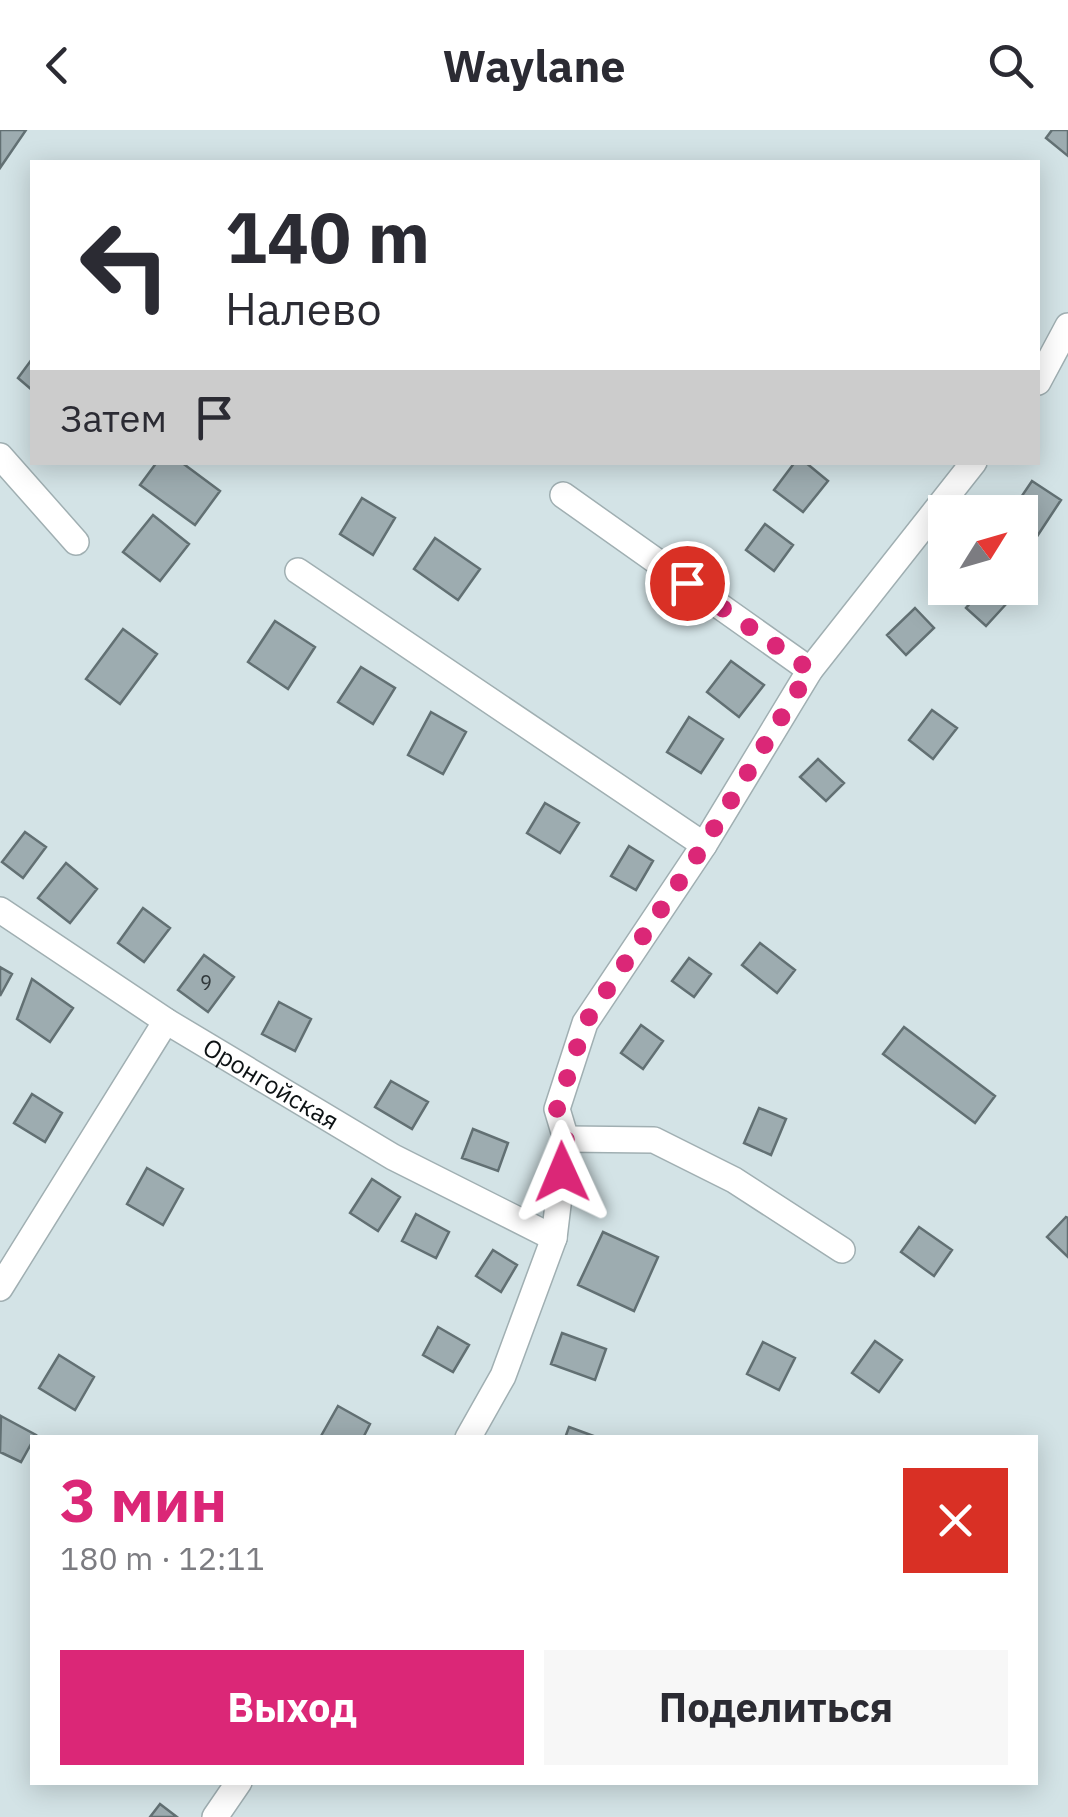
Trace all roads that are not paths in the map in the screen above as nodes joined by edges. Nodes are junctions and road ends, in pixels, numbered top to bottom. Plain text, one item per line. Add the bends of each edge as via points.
1 (1066, 337) edge
2 (1040, 379) edge
3 (0, 456) edge
4 (972, 465) edge
5 (564, 495) dead end
6 (76, 542) dead end
7 (298, 571) dead end
8 (810, 670) junction
9 (704, 845) junction
10 (0, 910) edge
11 (166, 1020) junction
12 (566, 1140) junction
13 (554, 1238) junction
14 (842, 1250) dead end
15 (0, 1288) edge
16 (470, 1435) edge
17 (237, 1785) edge
18 (215, 1817) edge

1 - 2 street
3 - 6 street
4 - 8 street
5 - 8 street
7 - 9 street
8 - 9 street
9 - 12 street via 585,1023 557,1109
10 - 11 street, Оронгойская
11 - 13 street, Оронгойская via 393,1156
11 - 15 street
12 - 13 street
12 - 14 street via 654,1140 734,1180
13 - 16 street via 503,1376
17 - 18 street

